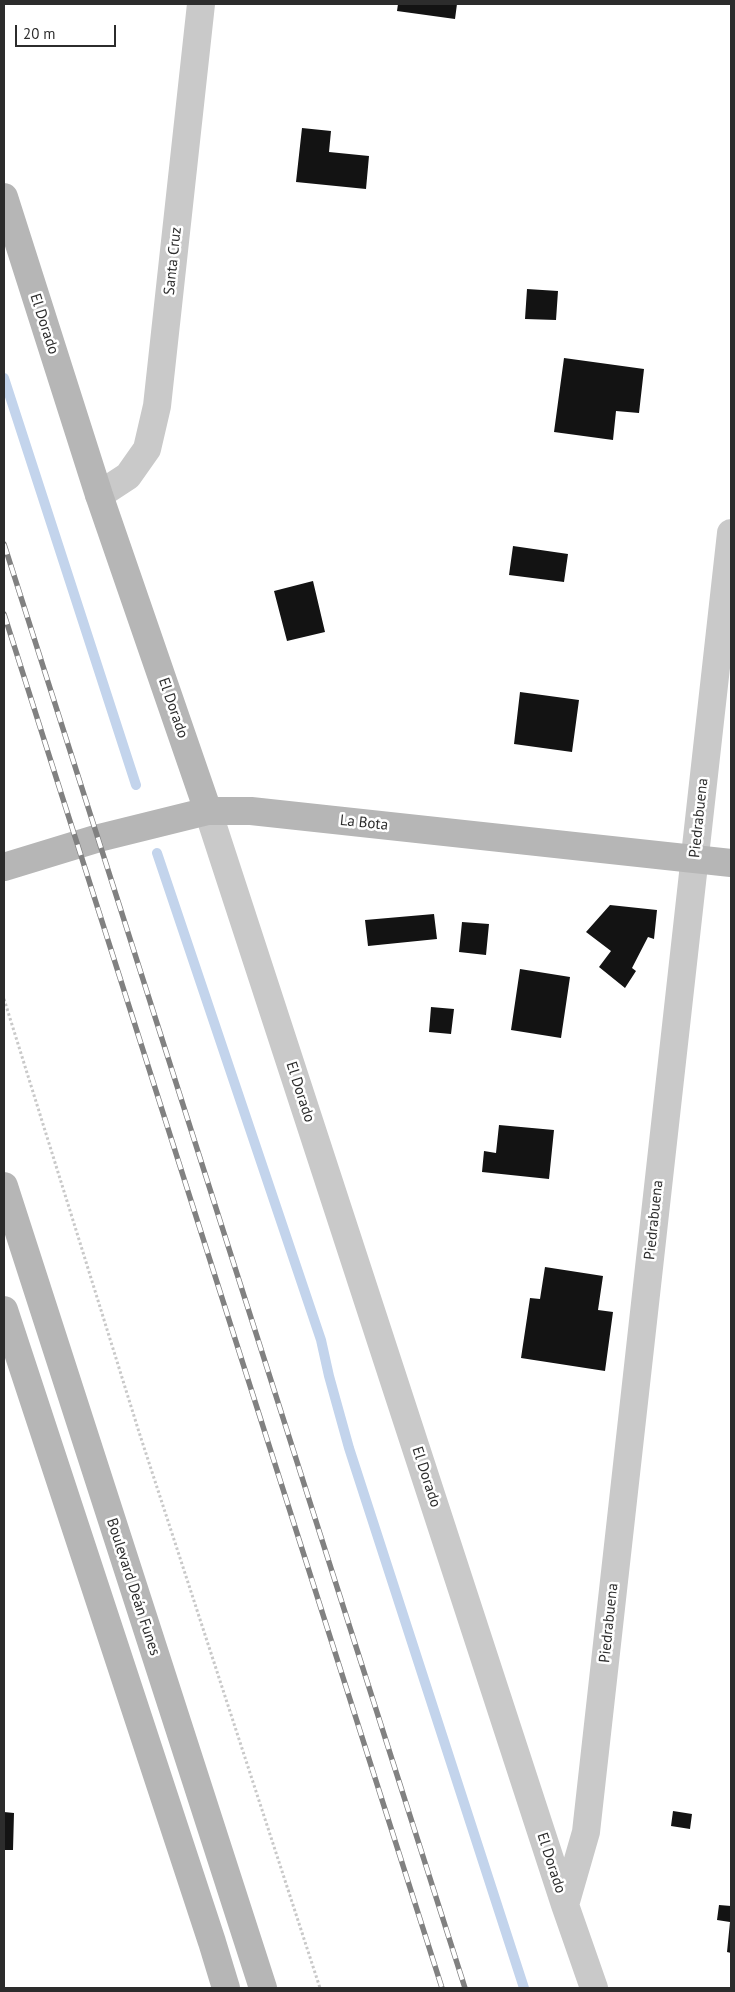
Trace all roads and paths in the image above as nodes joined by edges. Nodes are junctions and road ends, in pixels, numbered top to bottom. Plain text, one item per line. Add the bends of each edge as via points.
1 (201, 4) edge
2 (4, 197) edge
3 (99, 495) junction
4 (731, 534) edge
5 (208, 811) junction
6 (694, 859) junction
7 (731, 863) edge
8 (4, 867) edge
9 (4, 998) edge
10 (4, 1186) edge
11 (4, 1310) edge
12 (565, 1905) junction
13 (226, 1988) edge
14 (263, 1988) edge
15 (320, 1988) edge
16 (594, 1988) edge

1 - 3 street, Santa Cruz via 157,406 147,449 128,476
2 - 3 main road, El Dorado
3 - 5 main road, El Dorado
4 - 6 street, Piedrabuena
5 - 6 main road, La Bota via 251,811
5 - 8 main road, La Bota via 99,838
5 - 12 street, El Dorado
6 - 7 main road, La Bota
6 - 12 street, Piedrabuena via 586,1832
9 - 15 path via 136,1423
10 - 14 main road, Boulevard Deán Funes
11 - 13 main road
12 - 16 street, El Dorado

